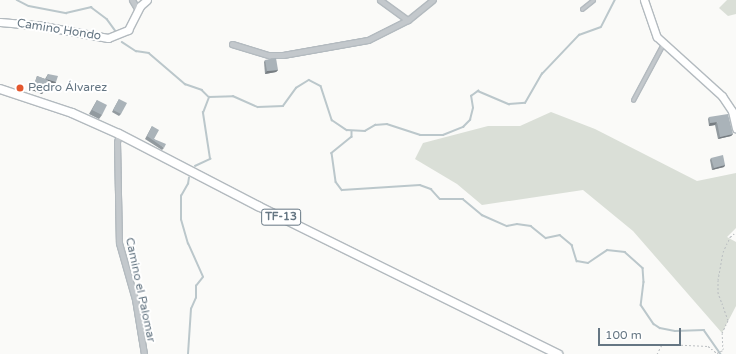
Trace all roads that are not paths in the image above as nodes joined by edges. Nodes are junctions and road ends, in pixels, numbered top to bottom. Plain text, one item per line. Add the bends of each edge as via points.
1 (132, 0) edge
2 (147, 0) edge
3 (380, 0) edge
4 (433, 0) edge
5 (593, 0) edge
6 (644, 0) edge
7 (582, 9) dead end
8 (138, 10) junction
9 (408, 20) junction
10 (0, 22) edge
11 (232, 44) dead end
12 (663, 44) junction
13 (0, 89) edge
14 (633, 100) dead end
15 (736, 128) edge
16 (119, 134) junction
17 (144, 354) edge
18 (558, 354) edge

1 - 8 street
2 - 8 street, Camino Hondo
3 - 9 street
4 - 9 street
5 - 7 lane
6 - 12 street via 653,32
8 - 10 street, Camino Hondo via 128,30 108,38 37,25
9 - 11 street via 368,40 290,54 269,55
12 - 14 lane
12 - 15 street via 726,100
13 - 16 main road, TF-13 via 72,113
16 - 17 street, Camino el Palomar via 118,243 135,299
16 - 18 main road, TF-13 via 258,206

